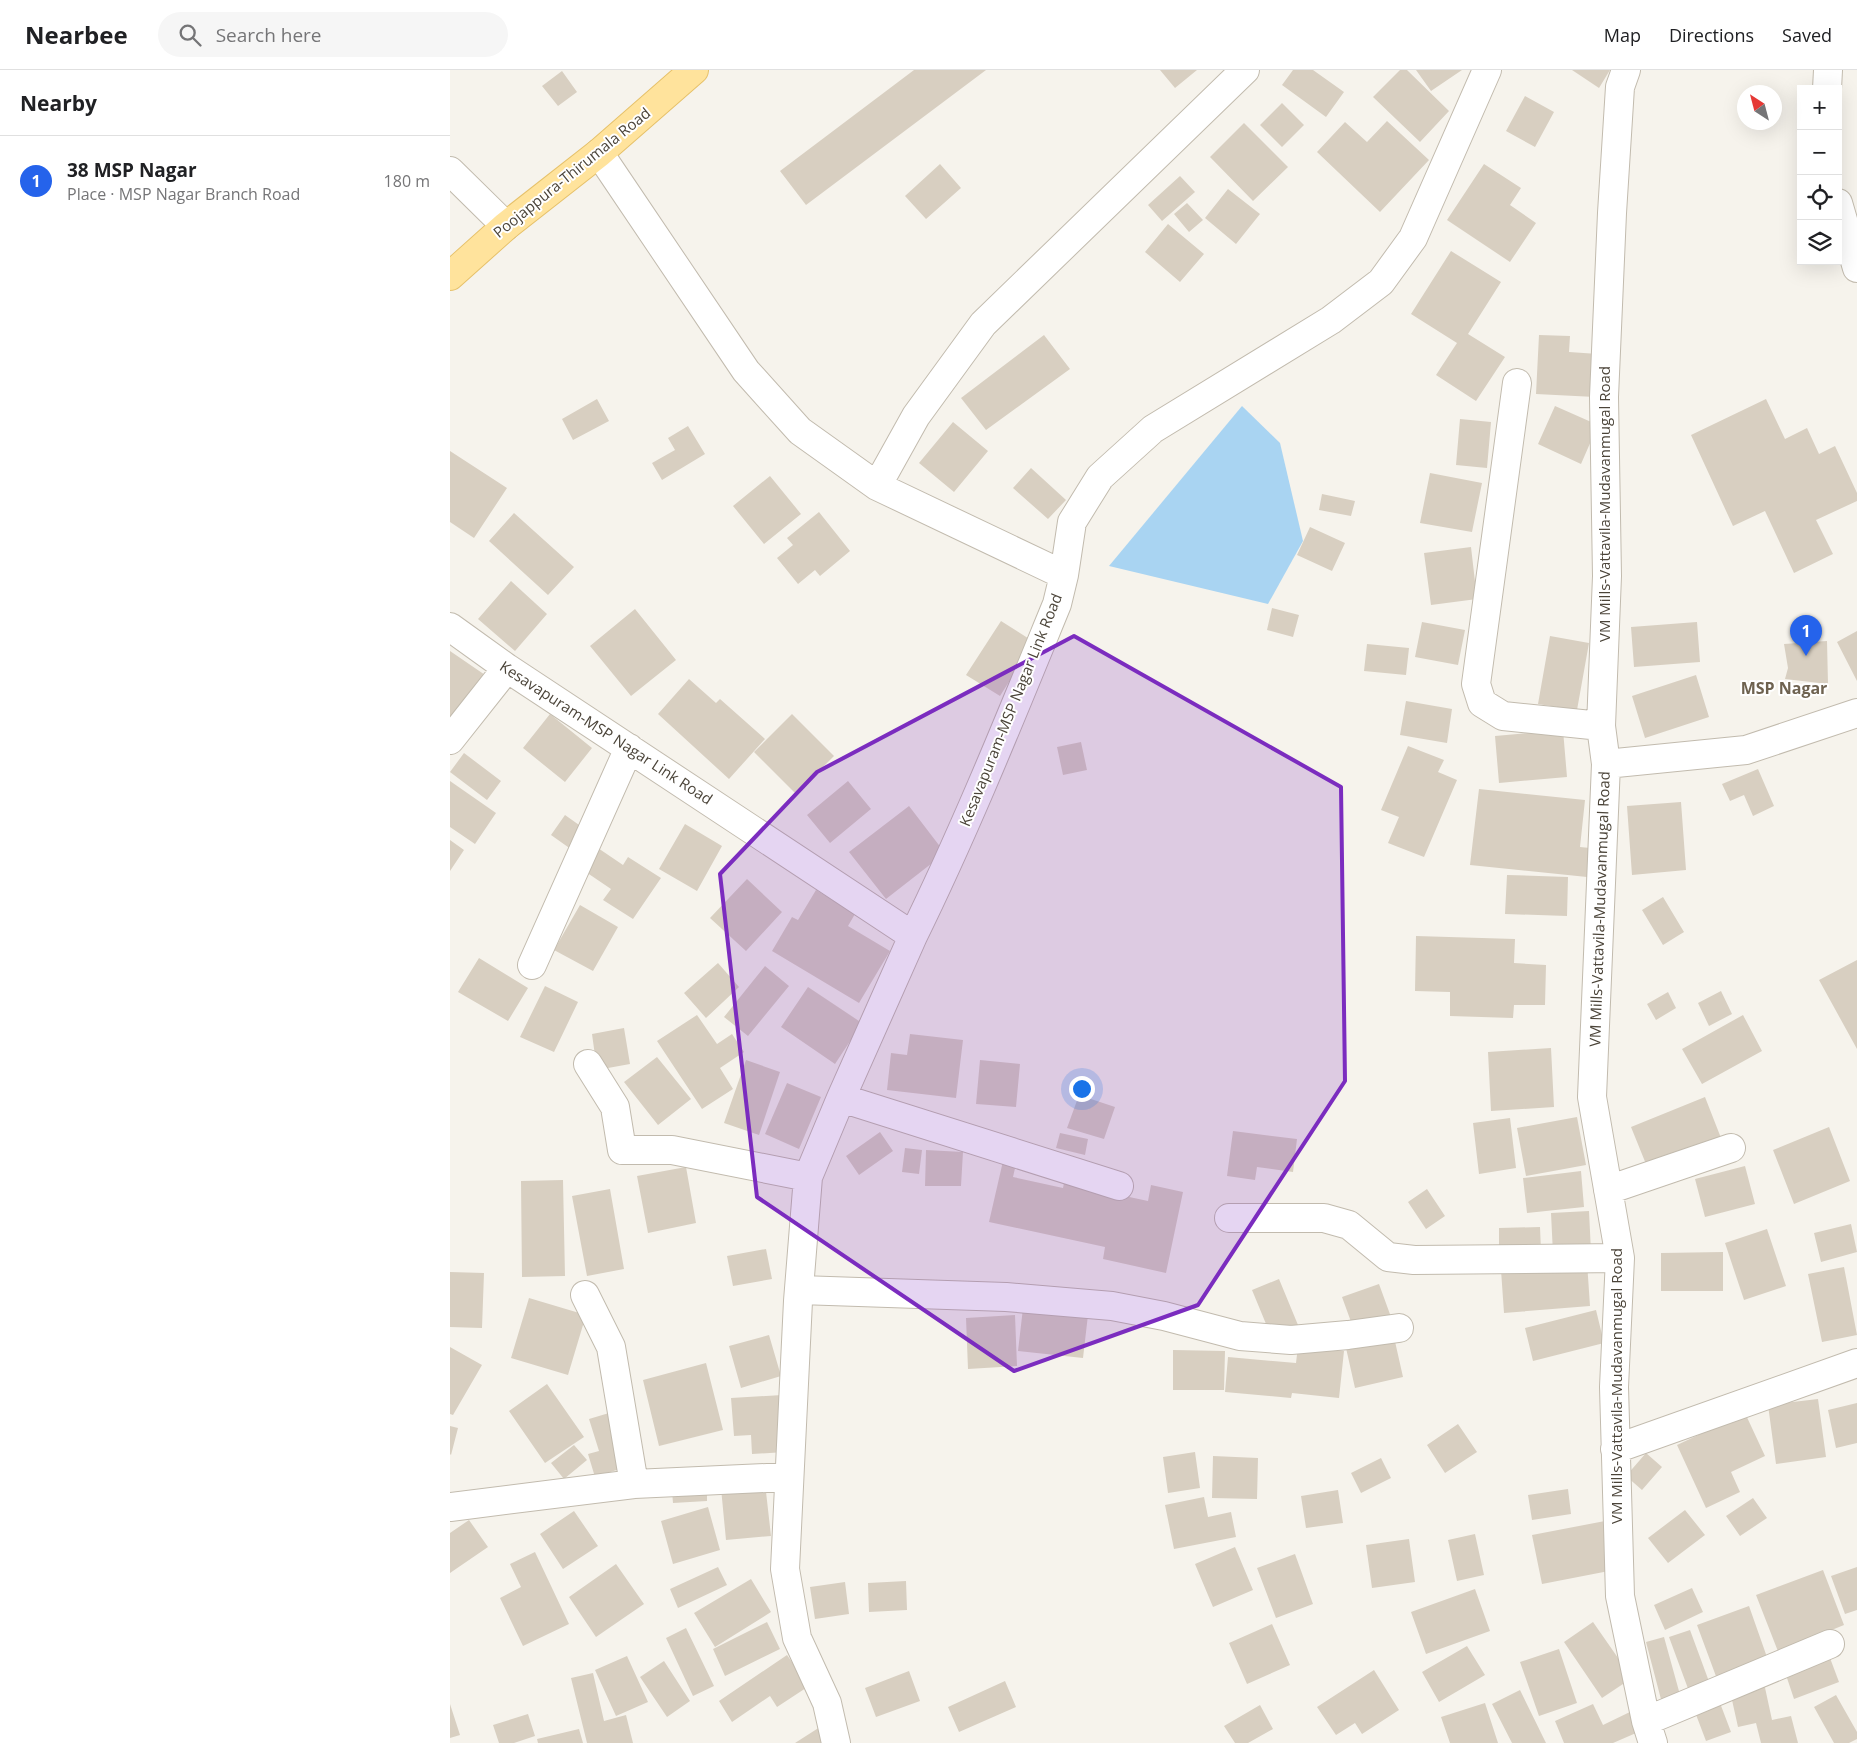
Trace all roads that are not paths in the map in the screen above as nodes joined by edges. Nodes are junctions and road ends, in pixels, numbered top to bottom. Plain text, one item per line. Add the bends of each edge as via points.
1 (694, 70) edge
2 (1245, 70) edge
3 (1487, 70) edge
4 (1626, 70) edge
5 (1828, 70) edge
6 (1827, 85) edge
7 (599, 153) junction
8 (450, 171) edge
9 (1842, 217) edge
10 (506, 226) junction
11 (1857, 268) edge
12 (450, 276) edge
13 (1518, 383) dead end
14 (877, 486) junction
15 (1064, 575) junction
16 (450, 627) edge
17 (507, 668) junction
18 (1857, 713) edge
19 (1601, 726) junction
20 (450, 740) edge
21 (629, 748) junction
22 (1606, 764) junction
23 (913, 936) junction
24 (532, 965) dead end
25 (588, 1064) dead end
26 (841, 1098) junction
27 (1731, 1148) dead end
28 (808, 1177) junction
29 (1119, 1186) dead end
30 (1608, 1190) junction
31 (1230, 1218) dead end
32 (1620, 1258) junction
33 (800, 1290) junction
34 (585, 1295) dead end
35 (1399, 1328) dead end
36 (1857, 1363) edge
37 (1615, 1449) junction
38 (788, 1477) junction
39 (634, 1484) junction
40 (450, 1507) edge
41 (1830, 1644) dead end
42 (1645, 1736) edge
43 (836, 1743) edge

1 - 7 main road, Poojappura-Thirumala Road
2 - 14 street via 983,324 916,416
3 - 15 street, Kesavapuram-MSP Nagar Link Road via 1413,238 1381,282 1331,320 1153,429 1100,476 1072,522
4 - 19 street, VM Mills-Vattavila-Mudavanmugal Road via 1620,87 1604,397 1607,576
5 - 6 street
7 - 10 main road, Poojappura-Thirumala Road
7 - 14 street via 746,371 800,431
8 - 10 street
9 - 11 street
10 - 12 main road, Poojappura-Thirumala Road
13 - 19 street via 1476,684 1482,704 1503,716
14 - 15 street
15 - 23 street, Kesavapuram-MSP Nagar Link Road via 1057,604 975,803
16 - 17 street, Kesavapuram-MSP Nagar Link Road
17 - 20 street
17 - 21 street, Kesavapuram-MSP Nagar Link Road
18 - 22 street via 1746,750
19 - 22 street, VM Mills-Vattavila-Mudavanmugal Road
21 - 23 street, Kesavapuram-MSP Nagar Link Road
21 - 24 street
22 - 30 street, VM Mills-Vattavila-Mudavanmugal Road via 1592,1097
23 - 26 street
25 - 28 street via 615,1107 622,1150 672,1150
26 - 28 street
26 - 29 street
27 - 30 street
28 - 33 street
30 - 32 street, VM Mills-Vattavila-Mudavanmugal Road
31 - 32 street via 1324,1218 1349,1225 1388,1257 1414,1260
32 - 37 street, VM Mills-Vattavila-Mudavanmugal Road via 1614,1387
33 - 35 street via 1006,1297 1112,1306 1240,1336 1291,1340
33 - 38 street
34 - 39 street via 612,1347
36 - 37 street
37 - 42 street, VM Mills-Vattavila-Mudavanmugal Road via 1620,1596
38 - 39 street
38 - 43 street via 784,1569 797,1638 827,1703
39 - 40 street
41 - 42 street

